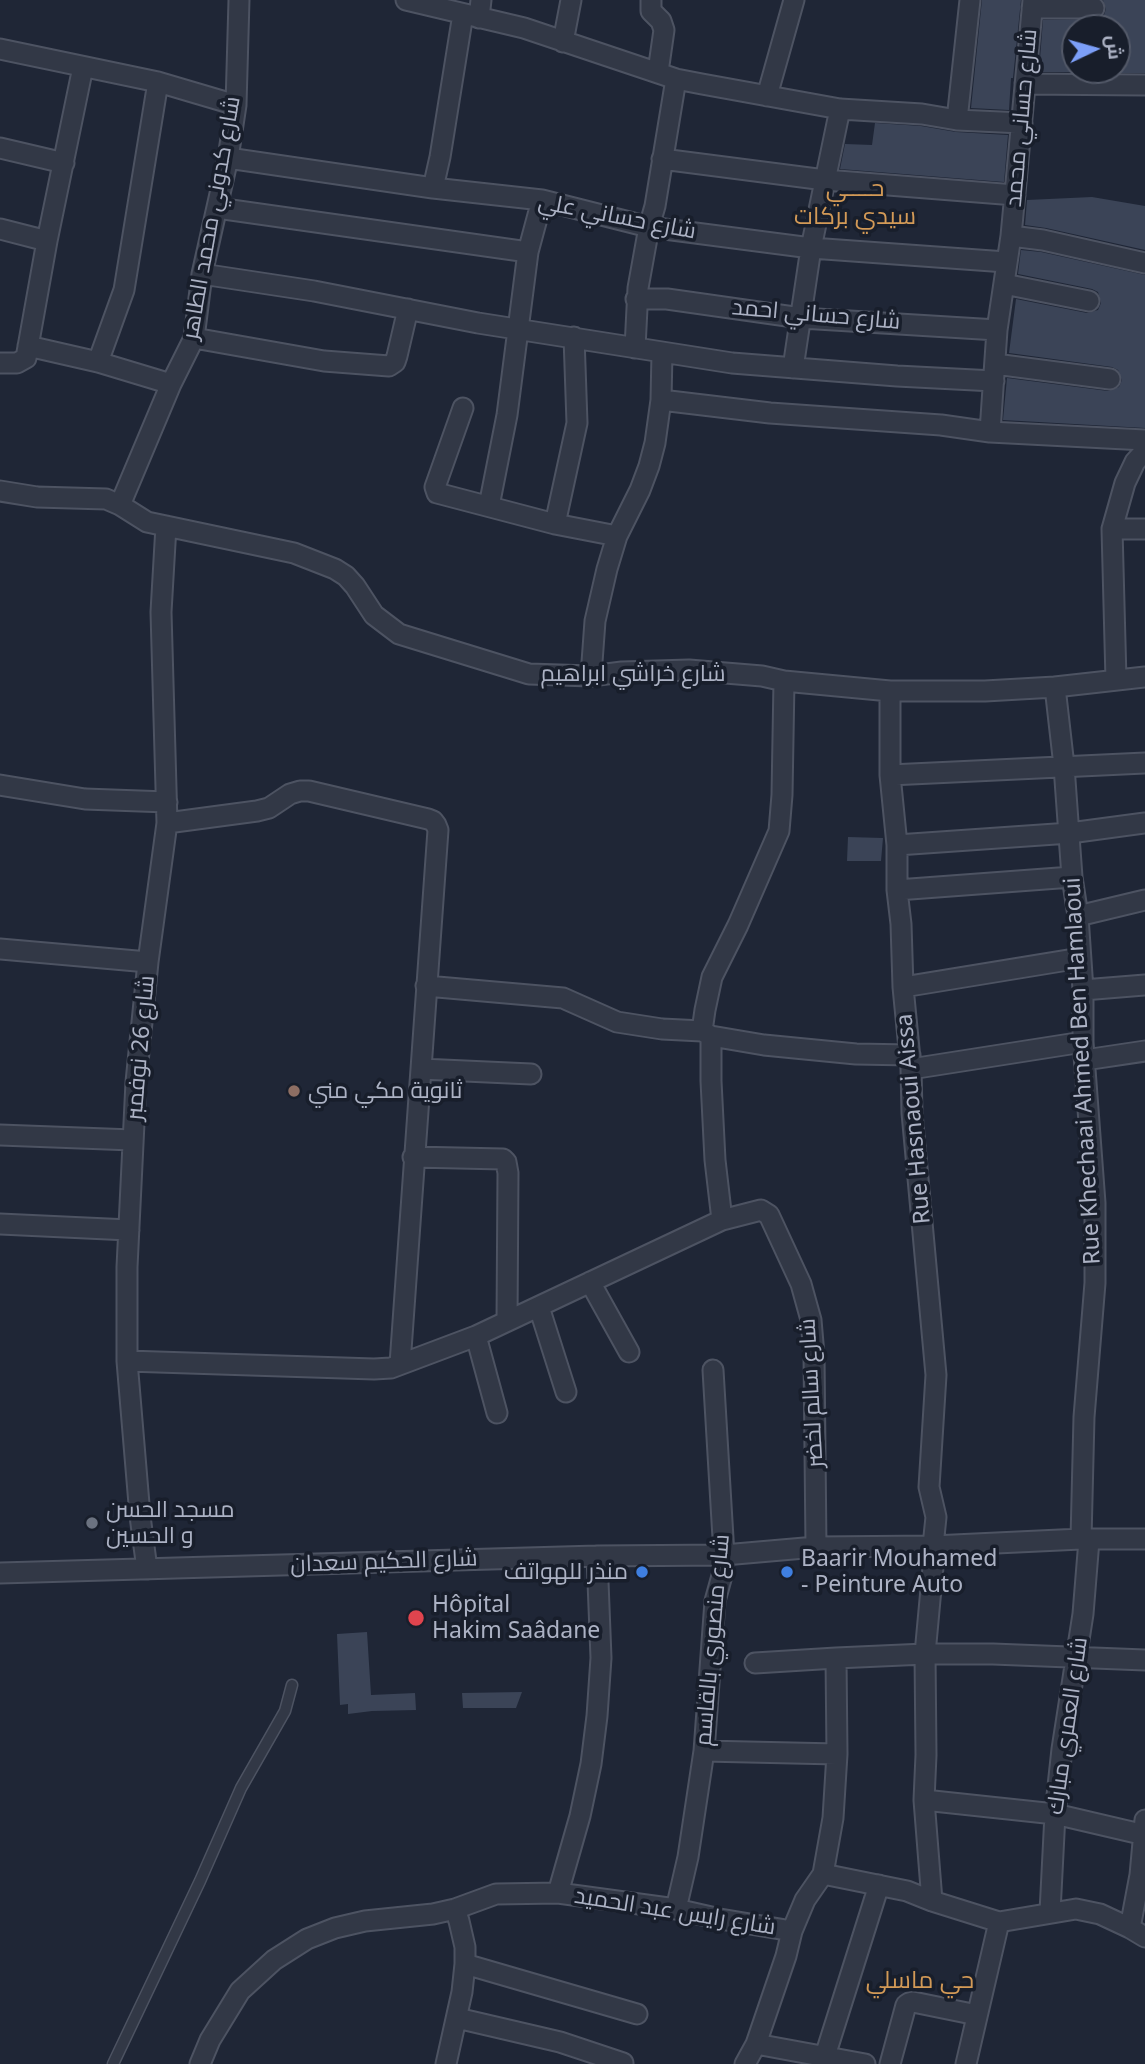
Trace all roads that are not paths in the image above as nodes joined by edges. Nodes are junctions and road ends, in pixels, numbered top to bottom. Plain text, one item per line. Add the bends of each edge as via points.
1 (239, 0) edge
2 (406, 0) edge
3 (571, 0) edge
4 (651, 0) edge
5 (794, 0) edge
6 (970, 0) edge
7 (1033, 4) edge
8 (1094, 8) dead end
9 (474, 11) edge
10 (563, 42) junction
11 (0, 49) edge
12 (83, 67) junction
13 (667, 76) junction
14 (158, 82) junction
15 (1026, 84) junction
16 (1145, 85) edge
17 (767, 96) junction
18 (236, 104) junction
19 (840, 109) junction
20 (957, 120) junction
21 (1022, 123) junction
22 (0, 148) edge
23 (228, 158) junction
24 (662, 159) junction
25 (64, 163) junction
26 (825, 180) junction
27 (433, 188) junction
28 (1015, 195) junction
29 (542, 201) junction
30 (217, 208) junction
31 (649, 228) junction
32 (0, 229) edge
33 (1011, 236) junction
34 (47, 242) junction
35 (811, 248) junction
36 (528, 252) junction
37 (1006, 262) junction
38 (1145, 263) edge
39 (202, 274) junction
40 (1004, 284) junction
41 (636, 299) junction
42 (1089, 301) dead end
43 (408, 309) junction
44 (801, 318) junction
45 (519, 329) junction
46 (997, 330) junction
47 (574, 337) junction
48 (194, 338) junction
49 (28, 346) junction
50 (635, 348) junction
51 (662, 353) junction
52 (98, 362) junction
53 (0, 363) edge
54 (793, 368) junction
55 (995, 372) junction
56 (1110, 379) dead end
57 (171, 384) junction
58 (661, 400) junction
59 (463, 408) dead end
60 (990, 432) junction
61 (1145, 440) edge
62 (1145, 451) edge
63 (1125, 483) junction
64 (1145, 484) edge
65 (0, 491) edge
66 (120, 505) junction
67 (489, 506) junction
68 (555, 524) junction
69 (166, 526) junction
70 (1112, 529) junction
71 (1145, 529) edge
72 (617, 536) junction
73 (591, 676) junction
74 (1145, 677) edge
75 (1116, 680) junction
76 (784, 681) junction
77 (1055, 687) junction
78 (890, 691) junction
79 (1145, 763) edge
80 (1064, 766) junction
81 (890, 775) junction
82 (0, 785) edge
83 (167, 802) junction
84 (167, 823) junction
85 (1145, 823) edge
86 (1070, 833) junction
87 (894, 859) junction
88 (1072, 877) junction
89 (897, 890) junction
90 (1145, 900) edge
91 (1077, 916) junction
92 (0, 949) edge
93 (1080, 958) junction
94 (148, 962) junction
95 (1145, 985) edge
96 (426, 986) junction
97 (903, 987) junction
98 (1083, 990) junction
99 (707, 1033) junction
100 (1084, 1051) junction
101 (1145, 1051) edge
102 (911, 1062) junction
103 (421, 1069) junction
104 (531, 1074) dead end
105 (0, 1135) edge
106 (133, 1140) junction
107 (413, 1157) junction
108 (722, 1220) junction
109 (0, 1224) edge
110 (129, 1230) junction
111 (590, 1282) junction
112 (539, 1307) junction
113 (507, 1321) junction
114 (476, 1336) junction
115 (629, 1352) dead end
116 (127, 1361) junction
117 (400, 1364) junction
118 (713, 1370) dead end
119 (566, 1392) dead end
120 (497, 1413) dead end
121 (1145, 1539) edge
122 (1085, 1540) junction
123 (933, 1546) junction
124 (816, 1547) junction
125 (724, 1555) junction
126 (597, 1556) junction
127 (147, 1569) junction
128 (0, 1573) edge
129 (925, 1654) junction
130 (1077, 1657) junction
131 (836, 1658) junction
132 (1145, 1660) edge
133 (755, 1663) dead end
134 (292, 1685) dead end
135 (704, 1751) junction
136 (838, 1754) junction
137 (924, 1800) junction
138 (1055, 1814) junction
139 (1144, 1829) edge
140 (823, 1874) junction
141 (879, 1885) junction
142 (558, 1893) junction
143 (932, 1901) junction
144 (455, 1909) junction
145 (676, 1909) junction
146 (1050, 1912) junction
147 (999, 1922) junction
148 (792, 1931) junction
149 (1137, 1932) edge
150 (465, 1964) junction
151 (637, 2014) dead end
152 (977, 2015) junction
153 (457, 2018) junction
154 (756, 2043) junction
155 (825, 2056) junction
156 (623, 2063) edge
157 (113, 2064) edge
158 (200, 2064) edge
159 (446, 2064) edge
160 (745, 2064) edge
161 (865, 2064) edge
162 (890, 2064) edge
163 (966, 2064) edge

1 - 18 street, شارع كدوني محمد الطاهر
2 - 9 street
3 - 10 street
4 - 13 street via 651,11 664,30
5 - 17 street
6 - 20 street
7 - 8 street
7 - 15 street, شارع حساني محمد
9 - 10 street
9 - 27 street
10 - 13 street
11 - 12 street
12 - 14 street
12 - 25 street
13 - 17 street
13 - 24 street
14 - 18 street
14 - 52 street via 124,290
15 - 16 street
15 - 21 street, شارع حساني محمد
17 - 19 street
18 - 23 street, شارع كدوني محمد الطاهر
19 - 20 street
19 - 26 street
20 - 21 street
21 - 28 street, شارع حساني محمد
22 - 25 street
23 - 27 street, شارع حساني علي
23 - 30 street, شارع كدوني محمد الطاهر
24 - 26 street
24 - 31 street
25 - 34 street
26 - 28 street
26 - 35 street
27 - 29 street, شارع حساني علي
28 - 33 street, شارع حساني محمد
29 - 31 street, شارع حساني علي
29 - 36 street
30 - 36 street
30 - 39 street, شارع كدوني محمد الطاهر
31 - 35 street, شارع حساني علي
31 - 41 street
32 - 34 street
33 - 37 street, شارع حساني محمد
33 - 38 street, شارع حساني محمد
34 - 49 street
35 - 37 street, شارع حساني علي
35 - 44 street
36 - 45 street
37 - 40 street, شارع حساني محمد
39 - 43 street
39 - 48 street, شارع كدوني محمد الطاهر
40 - 42 street
40 - 46 street, شارع حساني محمد
41 - 44 street, شارع حساني احمد via 667,299
41 - 50 street
43 - 45 street
43 - 48 street via 395,362 389,366
44 - 46 street, شارع حساني احمد
44 - 54 street
45 - 47 street
45 - 67 street
46 - 55 street, شارع حساني محمد
47 - 50 street
47 - 68 street via 578,423
48 - 57 street, شارع كدوني محمد الطاهر
49 - 52 street
49 - 53 street via 22,362
50 - 51 street
51 - 54 street
51 - 58 street
52 - 57 street
54 - 55 street via 898,376
55 - 56 street
55 - 60 street, شارع حساني محمد
57 - 66 street, شارع كدوني محمد الطاهر
58 - 60 street
58 - 72 street via 649,466
59 - 67 street via 435,490
60 - 61 street
62 - 63 street
63 - 64 street
63 - 70 street
65 - 66 street, شارع خراشي ابراهيم via 37,497 96,497
66 - 69 street, شارع خراشي ابراهيم via 147,522
67 - 68 street
68 - 72 street
69 - 73 street, شارع خراشي ابراهيم via 294,553 335,569 355,586 374,615 419,641 529,674
69 - 83 street, شارع 26 نوفمبر via 162,612
70 - 71 street
70 - 75 street
72 - 73 street via 595,621
73 - 76 street, شارع خراشي ابراهيم via 689,670
74 - 75 street, شارع خراشي ابراهيم
75 - 77 street, شارع خراشي ابراهيم
76 - 78 street, شارع خراشي ابراهيم
76 - 99 street via 779,831 712,977
77 - 78 street, شارع خراشي ابراهيم
77 - 80 street, Rue Khechaai Ahmed Ben Hamlaoui
78 - 81 street, Rue Hasnaoui Aissa
79 - 80 street
80 - 81 street
80 - 86 street, Rue Khechaai Ahmed Ben Hamlaoui
81 - 87 street, Rue Hasnaoui Aissa
82 - 83 street via 85,799
83 - 84 street, شارع 26 نوفمبر
84 - 94 street, شارع 26 نوفمبر
84 - 96 street via 270,808 300,791 433,821 438,830
85 - 86 street
86 - 87 street
86 - 88 street, Rue Khechaai Ahmed Ben Hamlaoui
87 - 89 street, Rue Hasnaoui Aissa
88 - 89 street
88 - 91 street, Rue Khechaai Ahmed Ben Hamlaoui
89 - 97 street, Rue Hasnaoui Aissa
90 - 91 street
91 - 93 street, Rue Khechaai Ahmed Ben Hamlaoui
92 - 94 street
93 - 97 street
93 - 98 street, Rue Khechaai Ahmed Ben Hamlaoui
94 - 106 street, شارع 26 نوفمبر
95 - 98 street
96 - 99 street via 563,998 617,1022
96 - 103 street
97 - 102 street, Rue Hasnaoui Aissa
98 - 100 street, Rue Khechaai Ahmed Ben Hamlaoui
99 - 102 street via 764,1045
99 - 108 street
100 - 101 street
100 - 102 street
100 - 122 street, Rue Khechaai Ahmed Ben Hamlaoui via 1095,1203 1095,1283 1084,1417
102 - 123 street, Rue Hasnaoui Aissa via 936,1375 929,1487 936,1517
103 - 104 street
103 - 107 street
105 - 106 street
106 - 110 street, شارع 26 نوفمبر
107 - 113 street via 506,1162
107 - 117 street
108 - 111 street
108 - 124 street, شارع سالم لخضر via 761,1210 769,1215 796,1273 811,1320
109 - 110 street
110 - 116 street, شارع 26 نوفمبر
111 - 112 street
111 - 115 street
112 - 113 street
112 - 119 street
113 - 114 street
114 - 117 street
114 - 120 street
116 - 117 street via 374,1369
116 - 127 street, شارع 26 نوفمبر
118 - 125 street, شارع منصوري بالقاسم
121 - 122 street, شارع الحكيم سعدان
122 - 123 street, شارع الحكيم سعدان
122 - 130 street, شارع العمري مبارك
123 - 124 street, شارع الحكيم سعدان
123 - 129 street, Rue Hasnaoui Aissa
124 - 125 street, شارع الحكيم سعدان
125 - 126 street, شارع الحكيم سعدان
125 - 135 street, شارع منصوري بالقاسم via 715,1601
126 - 127 street, شارع الحكيم سعدان
126 - 142 street via 601,1658 597,1716 580,1816
127 - 128 street, شارع الحكيم سعدان
129 - 130 street
129 - 131 street
129 - 137 street, Rue Hasnaoui Aissa
130 - 132 street
130 - 138 street, شارع العمري مبارك
131 - 133 street
131 - 136 street
134 - 157 lane via 285,1711 241,1788
135 - 136 street
135 - 145 street, شارع منصوري بالقاسم
136 - 140 street
137 - 138 street
137 - 143 street, Rue Hasnaoui Aissa
138 - 139 street
138 - 146 street, شارع العمري مبارك
139 - 149 street
140 - 141 street
140 - 148 street
141 - 143 street
141 - 155 street
142 - 144 street, شارع رايس عبد الحميد via 496,1894
142 - 145 street, شارع رايس عبد الحميد
143 - 147 street
144 - 150 street
144 - 158 street, شارع رايس عبد الحميد via 365,1921 307,1939 274,1960 240,1991
145 - 148 street, شارع رايس عبد الحميد
146 - 147 street
146 - 149 street via 1076,1909 1100,1914
147 - 152 street
148 - 154 street
150 - 151 street
150 - 153 street
152 - 162 street via 909,2003
152 - 163 street
153 - 156 street via 560,2042
153 - 159 street
154 - 155 street
154 - 160 street
155 - 161 street

